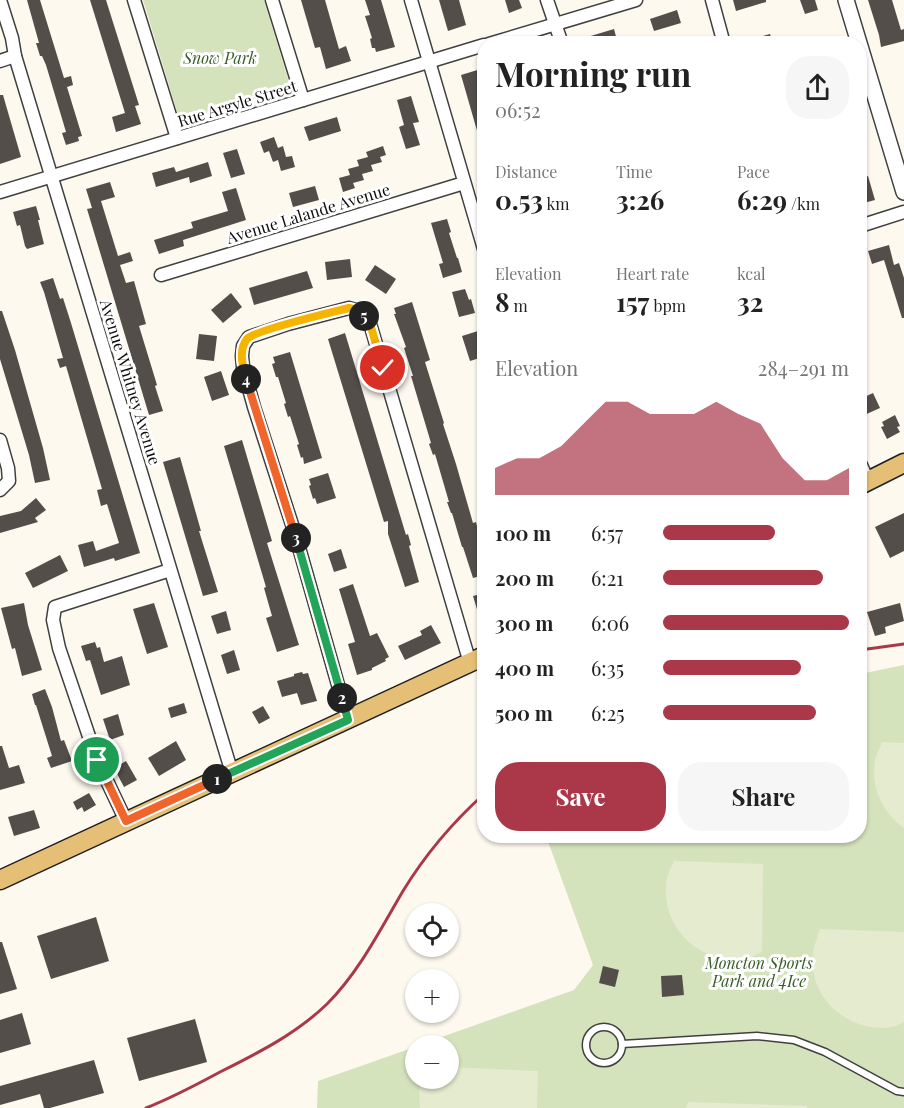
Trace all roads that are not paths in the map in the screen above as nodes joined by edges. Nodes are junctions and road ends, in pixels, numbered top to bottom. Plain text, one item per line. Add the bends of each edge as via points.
1 (0, 0) edge
2 (134, 0) edge
3 (272, 0) edge
4 (411, 0) edge
5 (547, 0) edge
6 (636, 0) edge
7 (712, 0) edge
8 (846, 0) edge
9 (556, 24) junction
10 (516, 36) edge
11 (560, 36) edge
12 (722, 36) edge
13 (857, 36) edge
14 (477, 47) edge
15 (15, 56) junction
16 (0, 61) edge
17 (429, 61) junction
18 (867, 70) edge
19 (303, 100) junction
20 (177, 138) junction
21 (52, 176) junction
22 (464, 183) junction
23 (0, 192) edge
24 (904, 192) edge
25 (904, 212) edge
26 (867, 224) edge
27 (477, 226) edge
28 (162, 275) dead end
29 (0, 440) edge
30 (904, 463) edge
31 (904, 472) edge
32 (867, 482) edge
33 (867, 482) edge
34 (0, 490) edge
35 (170, 570) junction
36 (477, 657) edge
37 (477, 660) edge
38 (348, 720) junction
39 (232, 773) junction
40 (126, 821) junction
41 (0, 880) edge
42 (622, 1044) junction
43 (904, 1092) edge

1 - 15 street, Avenue Whitney Avenue
2 - 20 street
3 - 19 street
4 - 17 street
5 - 9 street
6 - 9 street
7 - 12 street
8 - 13 street
9 - 10 street
9 - 11 street
14 - 17 street, Rue Argyle Street
15 - 16 street
15 - 21 street, Avenue Whitney Avenue
17 - 19 street, Rue Argyle Street
17 - 22 street
18 - 24 street
19 - 20 street, Rue Argyle Street
20 - 21 street, Rue Argyle Street
21 - 23 street, Rue Argyle Street
21 - 35 street, Avenue Whitney Avenue
22 - 27 street
22 - 28 street, Avenue Lalande Avenue
25 - 26 street
29 - 34 street via 9,481
30 - 32 main road
31 - 33 main road
35 - 39 street, Avenue Whitney Avenue
35 - 40 street via 55,607 53,620 59,648 97,760
36 - 38 street via 366,317 349,308 249,337 243,345 243,367
37 - 38 main road
38 - 39 main road
39 - 40 main road
40 - 41 main road
42 - 42 lane via 615,1030 600,1027 590,1034 586,1045 589,1056 604,1063 618,1056
42 - 43 lane via 757,1036 794,1040

